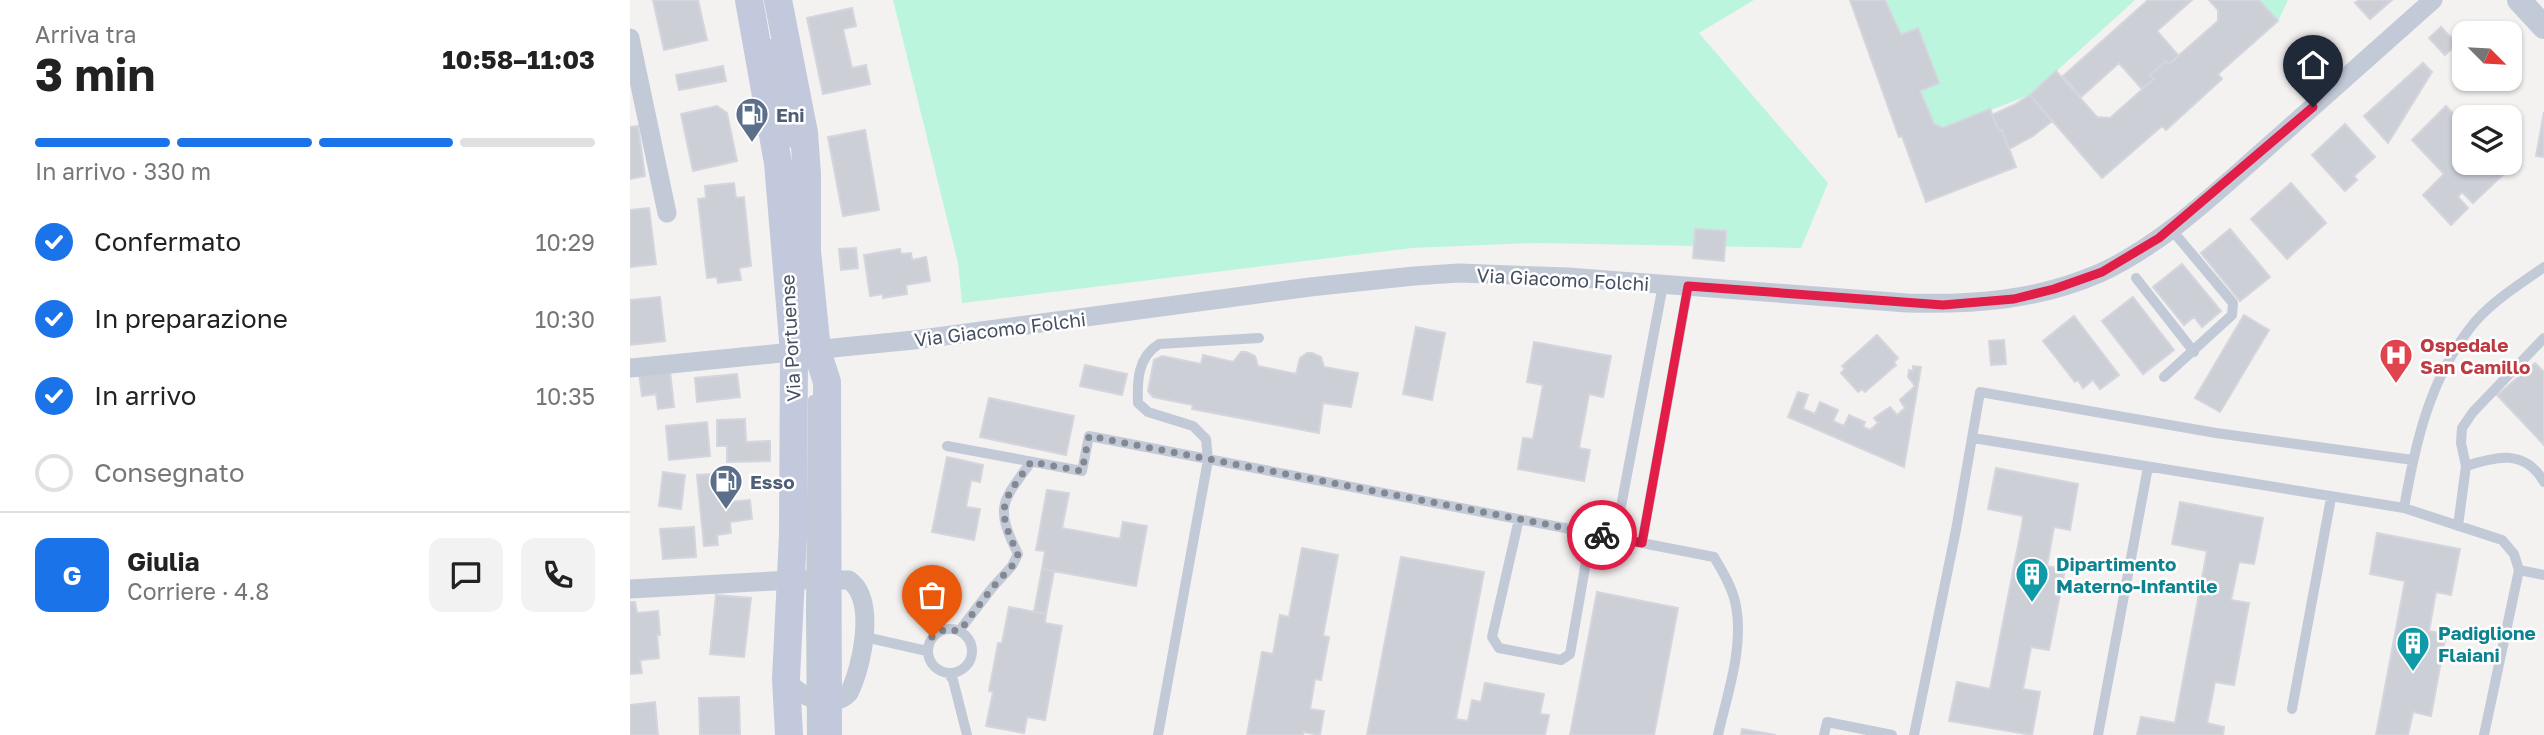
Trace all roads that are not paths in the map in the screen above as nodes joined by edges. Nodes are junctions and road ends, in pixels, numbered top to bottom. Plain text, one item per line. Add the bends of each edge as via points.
1 (748, 0) edge
2 (778, 0) edge
3 (2433, 0) edge
4 (2519, 0) edge
5 (769, 27) dead end
6 (2544, 27) edge
7 (630, 38) edge
8 (790, 160) dead end
9 (795, 187) dead end
10 (667, 214) dead end
11 (2171, 229) junction
12 (807, 251) junction
13 (2544, 267) edge
14 (2137, 278) dead end
15 (1663, 285) junction
16 (1688, 286) junction
17 (1259, 338) dead end
18 (2544, 338) edge
19 (805, 352) junction
20 (2194, 352) junction
21 (630, 368) edge
22 (2164, 377) dead end
23 (813, 382) dead end
24 (813, 395) dead end
25 (1973, 438) junction
26 (947, 446) dead end
27 (1208, 460) junction
28 (2413, 460) junction
29 (1031, 462) junction
30 (2466, 466) junction
31 (2148, 467) junction
32 (2544, 482) edge
33 (2331, 498) junction
34 (2404, 508) junction
35 (1519, 519) junction
36 (2458, 526) junction
37 (1591, 533) junction
38 (1615, 538) junction
39 (1642, 543) junction
40 (2519, 570) junction
41 (2544, 575) edge
42 (810, 579) junction
43 (630, 589) edge
44 (959, 631) junction
45 (865, 637) junction
46 (927, 651) junction
47 (949, 674) junction
48 (786, 680) junction
49 (819, 699) junction
50 (2292, 709) dead end
51 (789, 735) edge
52 (812, 735) edge
53 (828, 735) edge
54 (967, 735) edge
55 (1158, 735) edge
56 (1718, 735) edge
57 (1824, 735) edge
58 (1892, 735) edge
59 (1914, 735) edge
60 (2098, 735) edge
61 (2484, 735) edge

1 - 19 main road, Via Portuense via 778,163
2 - 12 main road, Via Portuense via 804,133
3 - 11 street, Via Giacomo Folchi
4 - 6 street
5 - 8 lane
7 - 10 street
9 - 12 lane, Via Portuense
11 - 16 street, Via Giacomo Folchi via 2102,272 1996,301 1943,305
11 - 20 lane via 2233,303 2232,315
12 - 19 main road, Via Portuense
13 - 28 lane via 2470,327 2428,403
14 - 20 lane
15 - 16 street, Via Giacomo Folchi
15 - 19 street, Via Giacomo Folchi via 1527,274 1414,276
15 - 38 lane
16 - 39 lane
17 - 27 lane via 1159,344 1143,361 1138,402 1149,412 1193,426 1206,439
18 - 30 lane via 2467,419 2460,436
19 - 21 street, Via Giacomo Folchi
19 - 23 lane, Via Portuense
19 - 42 main road, Via Portuense via 794,482
20 - 22 lane
24 - 42 lane, Via Portuense
25 - 28 lane via 1980,392 2216,433
25 - 31 lane
25 - 59 lane
26 - 29 lane
27 - 29 lane via 1089,436 1082,471
27 - 35 lane
27 - 55 lane
28 - 34 lane
29 - 44 lane via 1005,499 1003,518 1018,554
30 - 32 lane via 2516,458 2528,463
30 - 36 lane
31 - 33 lane
31 - 60 lane
33 - 34 lane
33 - 50 lane
34 - 36 lane
35 - 37 lane
35 - 37 lane via 1492,638 1499,648 1561,660 1570,654
36 - 40 lane via 2502,540 2514,554
37 - 38 lane
38 - 39 lane
39 - 56 lane via 1714,557 1725,575 1736,606 1738,638
40 - 41 lane
40 - 61 lane
42 - 43 street
42 - 45 street via 846,579 858,589
42 - 48 main road, Via Portuense
42 - 49 main road, Via Portuense
44 - 46 lane via 938,632
44 - 47 lane via 970,641 972,656 964,669
45 - 46 lane
45 - 49 street via 849,693 844,699
46 - 47 lane via 931,664
47 - 54 lane
48 - 49 street via 798,693
48 - 51 main road, Via Portuense
49 - 52 lane, Via Portuense
49 - 53 main road, Via Portuense
57 - 58 lane via 1827,722

